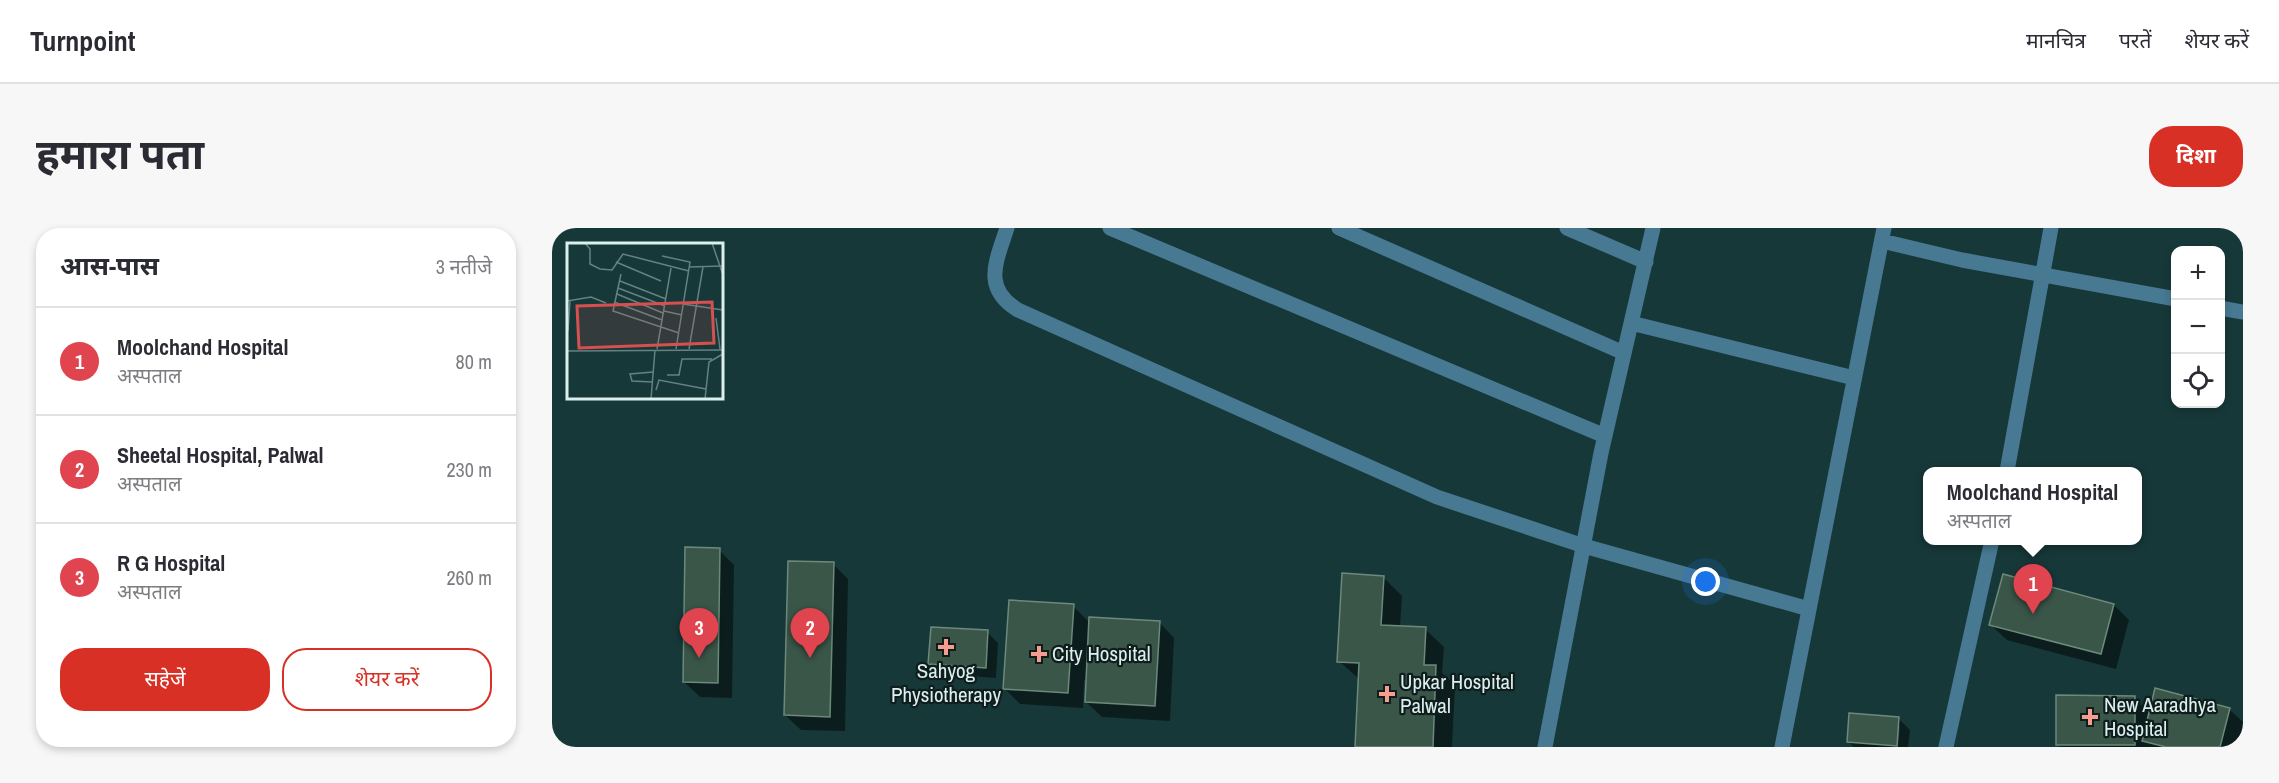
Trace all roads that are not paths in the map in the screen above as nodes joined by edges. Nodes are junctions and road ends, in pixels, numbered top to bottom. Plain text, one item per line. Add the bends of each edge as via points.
1 (1007, 228) edge
2 (1110, 228) edge
3 (1339, 228) edge
4 (1567, 228) edge
5 (1653, 228) edge
6 (2051, 228) edge
7 (1883, 234) edge
8 (1646, 261) junction
9 (2042, 274) junction
10 (2171, 298) edge
11 (2225, 309) edge
12 (2243, 312) edge
13 (1631, 323) junction
14 (1624, 353) junction
15 (1854, 378) junction
16 (1605, 436) junction
17 (2008, 467) edge
18 (1991, 545) edge
19 (1584, 546) junction
20 (1809, 609) junction
21 (1545, 747) edge
22 (1782, 747) edge
23 (1946, 747) edge

1 - 19 street via 996,260 995,279 1004,302 1018,310 1437,497
2 - 16 street
3 - 14 street
4 - 8 street
5 - 8 street
6 - 9 street
7 - 9 street via 1962,260
7 - 15 street
8 - 13 street
9 - 10 street
9 - 17 street
11 - 12 street
13 - 14 street
13 - 15 street
14 - 16 street
15 - 20 street
16 - 19 street
18 - 23 street
19 - 20 street
19 - 21 street
20 - 22 street

